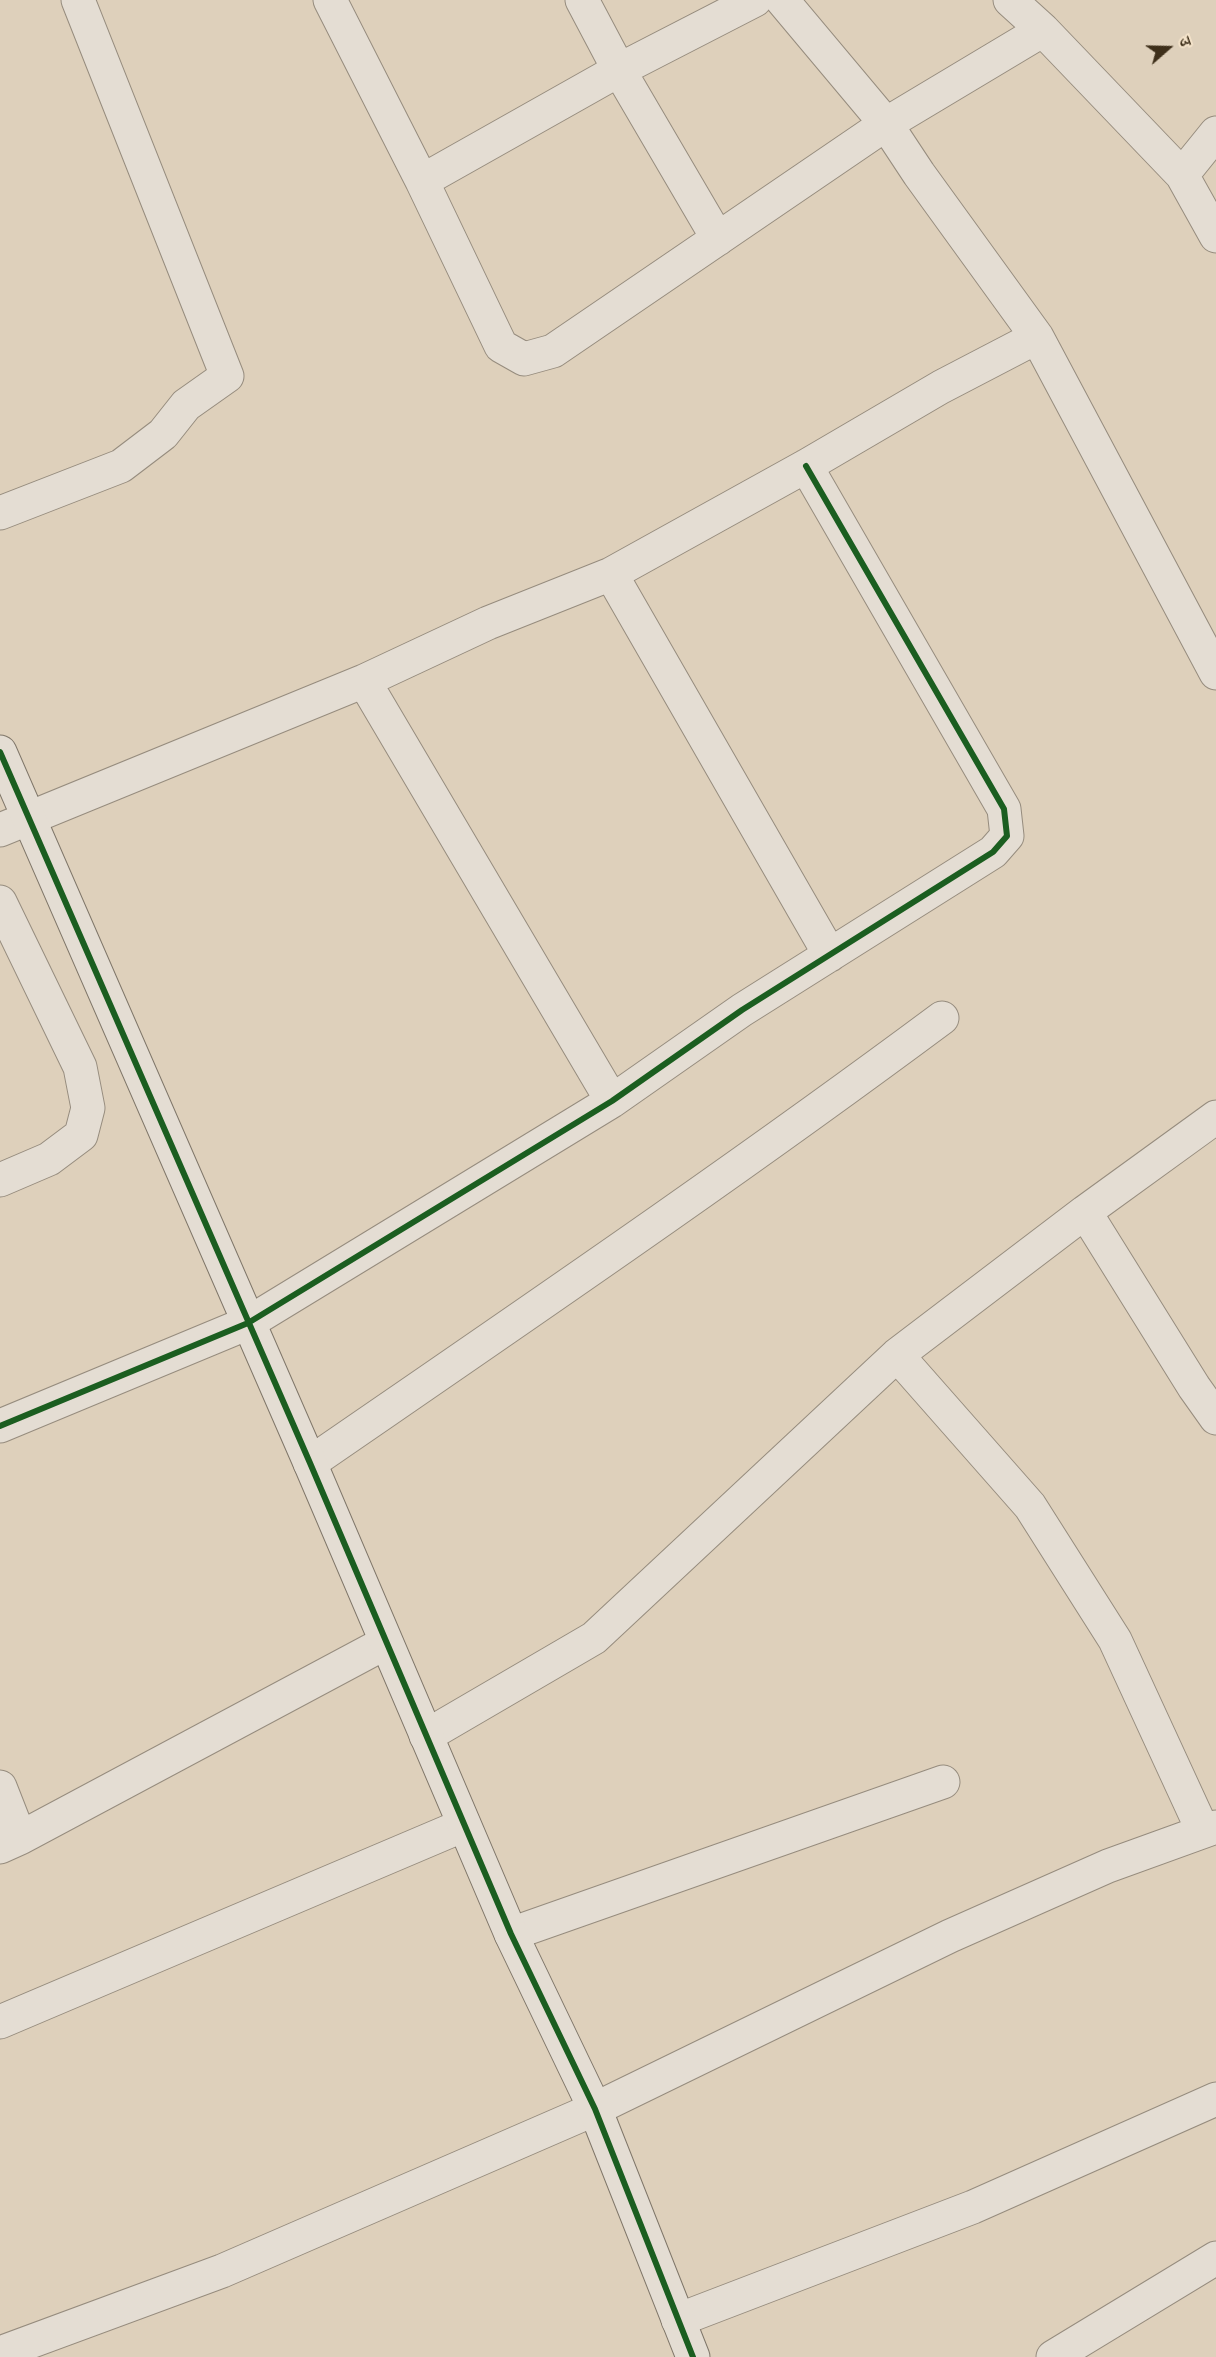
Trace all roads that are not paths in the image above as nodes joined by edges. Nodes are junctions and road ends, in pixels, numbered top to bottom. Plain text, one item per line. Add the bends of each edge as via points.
1 (78, 0) edge
2 (330, 0) edge
3 (582, 0) edge
4 (754, 0) edge
5 (782, 0) edge
6 (1010, 0) edge
7 (1043, 30) junction
8 (619, 70) junction
9 (886, 124) junction
10 (1216, 132) edge
11 (1182, 175) junction
12 (422, 181) junction
13 (1216, 236) edge
14 (718, 239) junction
15 (1037, 337) junction
16 (806, 466) junction
17 (0, 513) edge
18 (610, 574) junction
19 (1216, 673) edge
20 (364, 681) junction
21 (0, 752) edge
22 (14, 824) edge
23 (0, 902) edge
24 (830, 955) junction
25 (942, 1018) dead end
26 (612, 1101) junction
27 (1216, 1117) edge
28 (0, 1180) edge
29 (1085, 1212) junction
30 (248, 1323) junction
31 (897, 1355) junction
32 (1216, 1418) edge
33 (0, 1426) edge
34 (309, 1464) junction
35 (385, 1642) junction
36 (426, 1737) junction
37 (943, 1782) dead end
38 (0, 1786) edge
39 (464, 1824) junction
40 (1209, 1829) edge
41 (10, 1842) edge
42 (511, 1934) junction
43 (0, 2022) edge
44 (1216, 2099) edge
45 (595, 2109) junction
46 (1216, 2258) edge
47 (678, 2320) junction
48 (0, 2353) edge
49 (693, 2357) edge
50 (1053, 2357) edge

1 - 17 street via 226,376 186,405 164,434 121,466
2 - 12 street
3 - 8 street
4 - 8 street
5 - 9 street
6 - 7 street
7 - 9 street
7 - 11 street
8 - 12 street
8 - 14 street
9 - 14 street
9 - 15 street
10 - 11 street
11 - 13 street
12 - 14 street via 501,346 524,359 554,351
15 - 16 street via 941,387
15 - 19 street
16 - 18 street
16 - 24 street via 1004,809 1006,836 993,852
18 - 20 street via 488,623
18 - 24 street
20 - 22 street
20 - 26 street
21 - 22 street
22 - 30 street
23 - 28 street via 81,1067 88,1108 81,1135 49,1159
24 - 26 street via 742,1010
25 - 34 street via 699,1196
26 - 30 street
27 - 29 street
29 - 31 street
29 - 32 street
30 - 33 street
30 - 34 street
31 - 36 street via 594,1638
31 - 40 street via 1030,1506 1115,1640
34 - 35 street
35 - 36 street
35 - 41 street
36 - 39 street
37 - 42 street
38 - 41 street
39 - 42 street
39 - 43 street
40 - 45 street via 1108,1866 950,1936
42 - 45 street
44 - 47 street via 973,2207
45 - 47 street
45 - 48 street via 222,2271
46 - 50 street
47 - 49 street

